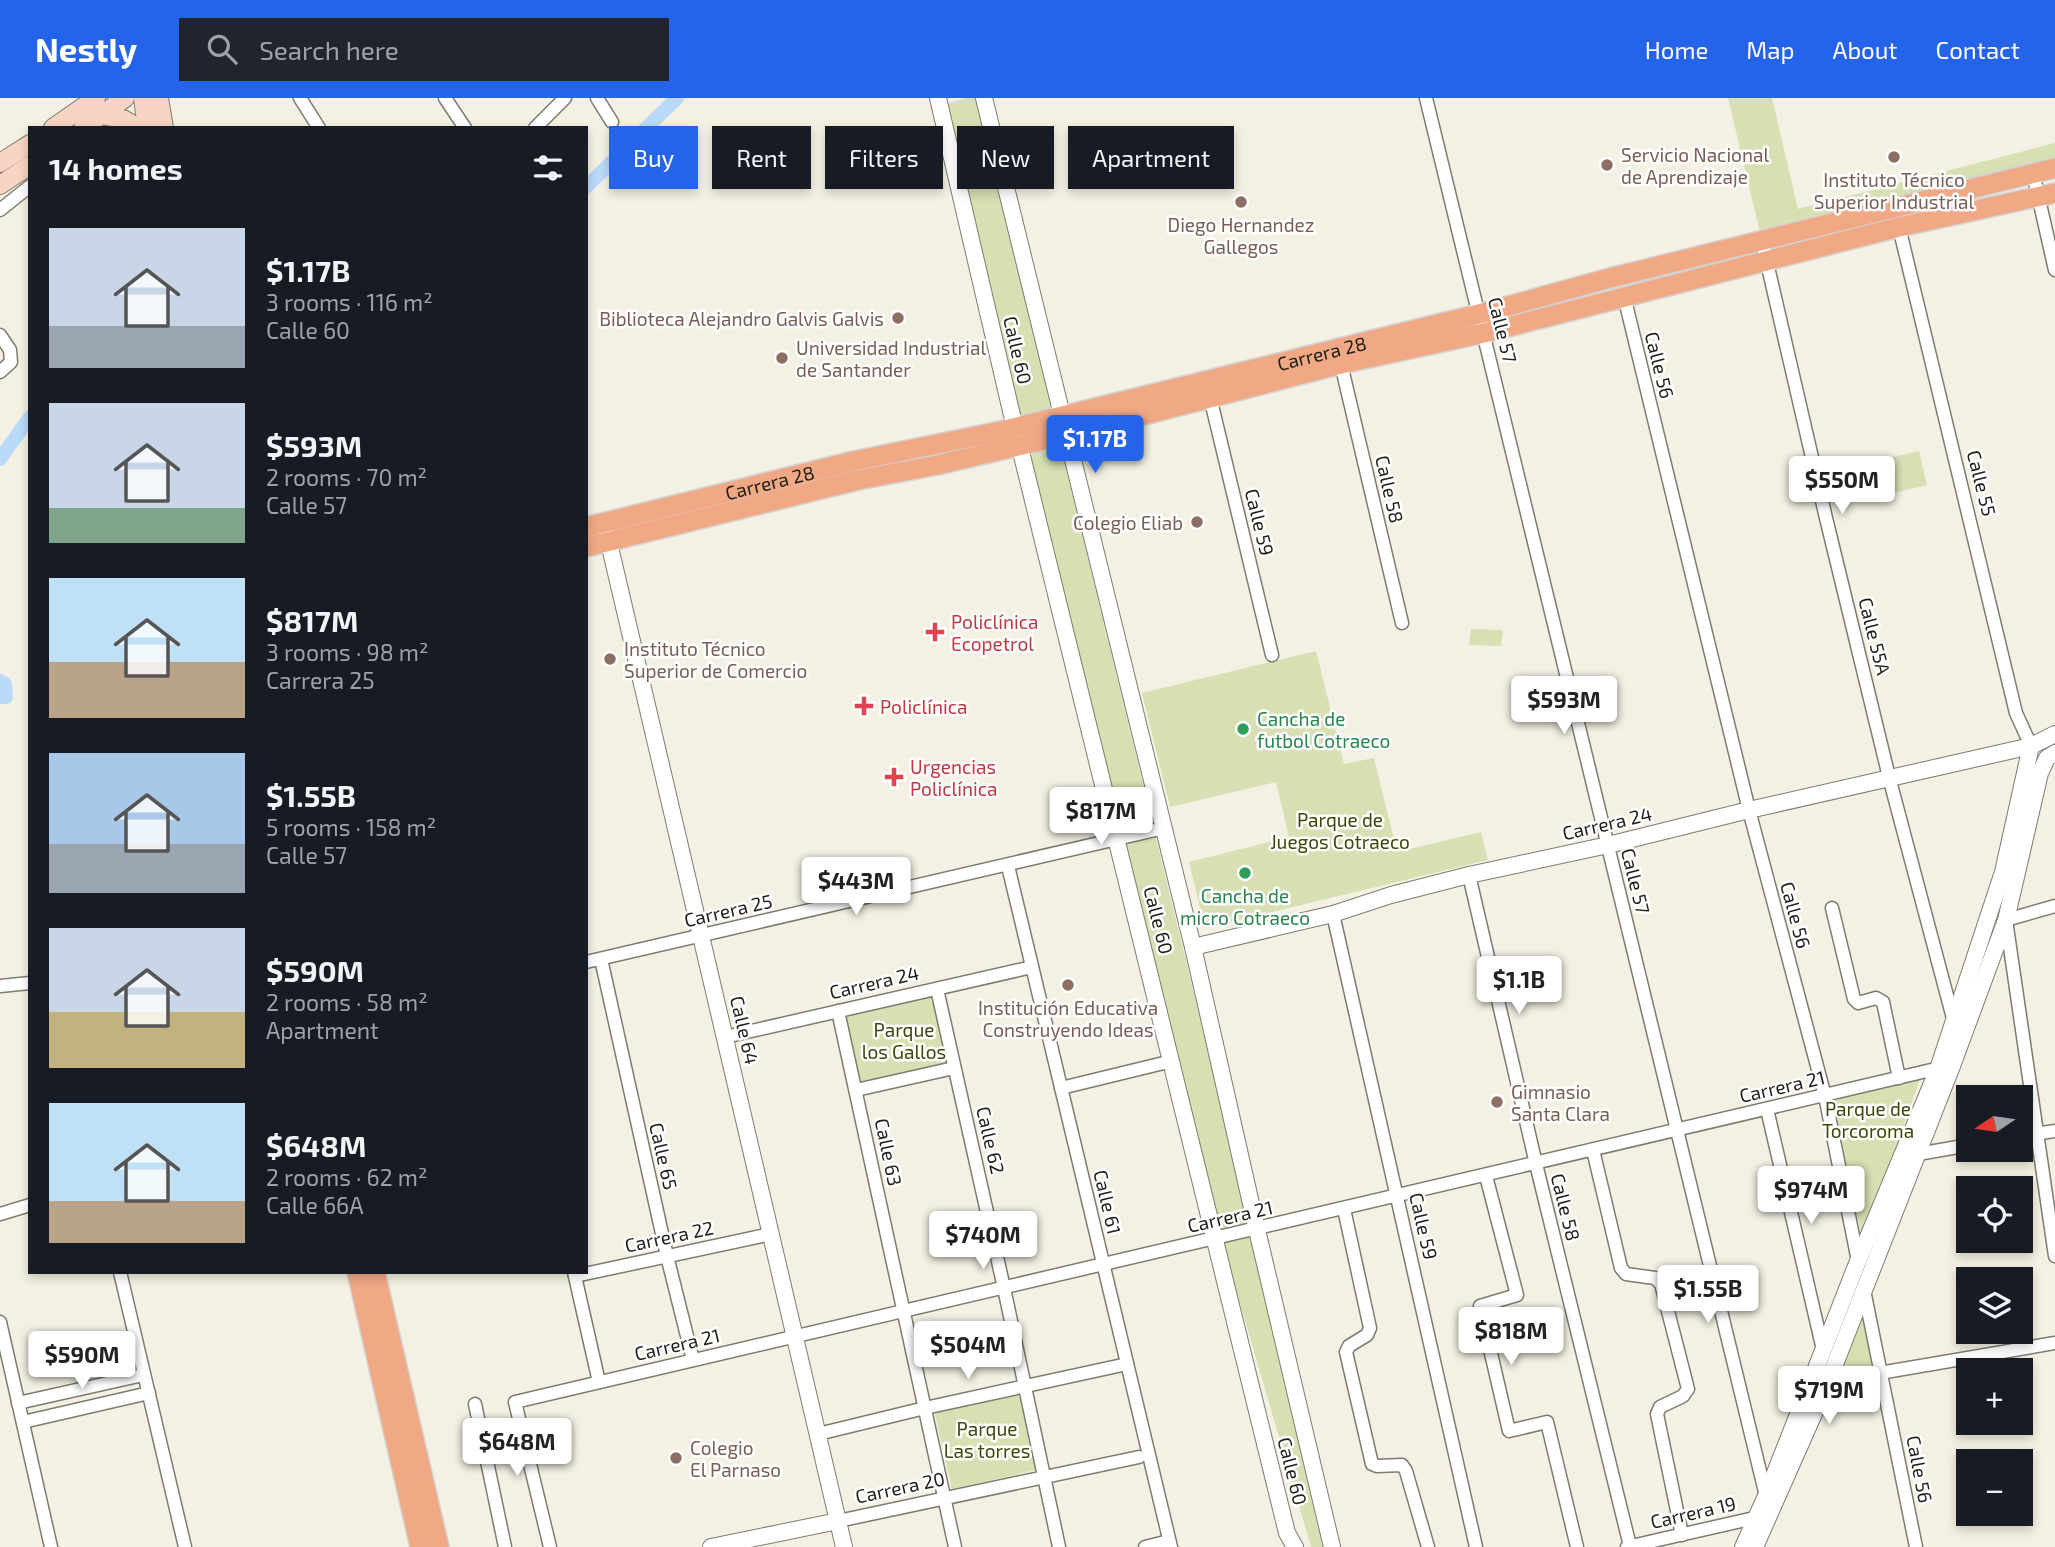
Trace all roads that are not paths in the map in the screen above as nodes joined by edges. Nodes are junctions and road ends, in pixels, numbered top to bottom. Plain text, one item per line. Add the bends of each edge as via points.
1 (125, 98) edge
2 (143, 98) edge
3 (159, 98) edge
4 (300, 98) edge
5 (445, 98) edge
6 (565, 98) edge
7 (597, 98) edge
8 (938, 98) edge
9 (984, 98) edge
10 (1426, 98) edge
11 (99, 107) edge
12 (612, 122) dead end
13 (57, 126) edge
14 (85, 126) edge
15 (135, 126) edge
16 (147, 126) edge
17 (164, 126) edge
18 (318, 126) edge
19 (464, 126) edge
20 (538, 126) edge
21 (28, 145) edge
22 (0, 163) edge
23 (28, 165) edge
24 (2055, 168) edge
25 (2034, 173) junction
26 (0, 185) edge
27 (28, 188) edge
28 (2047, 195) edge
29 (0, 210) edge
30 (1899, 227) junction
31 (1762, 241) junction
32 (1766, 261) junction
33 (2055, 270) edge
34 (1623, 296) junction
35 (1481, 323) junction
36 (0, 335) edge
37 (1341, 364) junction
38 (0, 372) edge
39 (1210, 397) junction
40 (1061, 415) junction
41 (1066, 435) junction
42 (1017, 437) junction
43 (600, 531) edge
44 (588, 545) edge
45 (1402, 623) dead end
46 (1272, 655) dead end
47 (2055, 734) edge
48 (2031, 746) junction
49 (2051, 755) edge
50 (1889, 777) junction
51 (1749, 810) junction
52 (1164, 828) junction
53 (1118, 840) junction
54 (1608, 845) junction
55 (1008, 866) junction
56 (1469, 875) junction
57 (2055, 906) edge
58 (1832, 908) dead end
59 (1333, 914) junction
60 (2006, 920) junction
61 (701, 936) junction
62 (1193, 947) junction
63 (601, 959) junction
64 (588, 962) edge
65 (1032, 967) junction
66 (28, 983) edge
67 (0, 986) edge
68 (937, 989) junction
69 (838, 1011) junction
70 (1953, 1019) junction
71 (725, 1037) junction
72 (1961, 1038) junction
73 (1172, 1061) junction
74 (1945, 1067) junction
75 (954, 1068) junction
76 (1899, 1078) junction
77 (1061, 1088) junction
78 (856, 1090) junction
79 (1825, 1096) junction
80 (1768, 1109) junction
81 (1678, 1130) junction
82 (2055, 1130) edge
83 (2039, 1133) junction
84 (2034, 1134) edge
85 (1956, 1147) edge
86 (1593, 1150) junction
87 (1918, 1154) junction
88 (1536, 1164) junction
89 (1486, 1176) junction
90 (1398, 1196) junction
91 (28, 1206) edge
92 (1344, 1209) junction
93 (0, 1214) edge
94 (1256, 1230) junction
95 (771, 1234) junction
96 (1215, 1239) junction
97 (667, 1256) junction
98 (2055, 1256) edge
99 (1858, 1261) junction
100 (1103, 1265) junction
101 (588, 1271) edge
102 (120, 1274) edge
103 (357, 1274) edge
104 (375, 1274) edge
105 (574, 1274) edge
106 (1004, 1288) junction
107 (1863, 1289) junction
108 (902, 1312) junction
109 (0, 1322) edge
110 (795, 1337) junction
111 (2055, 1343) edge
112 (1823, 1350) junction
113 (692, 1360) junction
114 (1127, 1364) junction
115 (1880, 1373) junction
116 (143, 1374) junction
117 (599, 1382) junction
118 (1828, 1382) junction
119 (1024, 1385) junction
120 (1810, 1385) junction
121 (149, 1393) junction
122 (18, 1403) junction
123 (475, 1405) dead end
124 (925, 1408) junction
125 (23, 1422) junction
126 (818, 1434) junction
127 (1139, 1457) dead end
128 (1045, 1478) junction
129 (944, 1499) junction
130 (1766, 1509) junction
131 (838, 1521) junction
132 (1682, 1535) junction
133 (1291, 1542) edge
134 (1170, 1544) edge
135 (51, 1547) edge
136 (186, 1547) edge
137 (420, 1547) edge
138 (439, 1547) edge
139 (505, 1547) edge
140 (550, 1547) edge
141 (711, 1547) edge
142 (844, 1547) edge
143 (955, 1547) edge
144 (1059, 1547) edge
145 (1145, 1547) edge
146 (1332, 1547) edge
147 (1428, 1547) edge
148 (1476, 1547) edge
149 (1577, 1547) edge
150 (1629, 1547) edge
151 (1743, 1547) edge
152 (1755, 1547) edge
153 (1916, 1547) edge

1 - 11 main road
2 - 16 main road
3 - 17 main road
4 - 18 street
5 - 19 street
6 - 20 street
7 - 12 street
8 - 42 street, Calle 60
9 - 40 street, Calle 60
10 - 35 street, Calle 57
11 - 13 main road
11 - 14 main road
11 - 15 main road
21 - 22 main road
23 - 26 main road
24 - 25 main road, Carrera 28
25 - 28 street
25 - 31 main road, Carrera 28
27 - 29 street
28 - 30 main road, Carrera 28
28 - 33 street
30 - 32 main road, Carrera 28
30 - 48 street, Calle 55 via 2017,712
31 - 32 street, Calle 55A
31 - 35 main road, Carrera 28 via 1610,278
32 - 34 main road, Carrera 28
32 - 50 street, Calle 55A
34 - 35 main road, Carrera 28
34 - 51 street, Calle 56
35 - 37 main road, Carrera 28
35 - 40 main road, Carrera 28
35 - 54 street, Calle 57
36 - 38 street via 10,350 11,362
37 - 39 main road, Carrera 28
37 - 45 street, Calle 58
39 - 41 main road, Carrera 28
39 - 46 street, Calle 59
40 - 41 street, Calle 60
40 - 42 main road, Carrera 28
41 - 42 main road, Carrera 28
41 - 52 street, Calle 60
42 - 43 main road, Carrera 28 via 854,461
42 - 53 street, Calle 60
43 - 44 main road, Carrera 28
43 - 61 street, Calle 64
47 - 48 street, Carrera 24
48 - 49 street
48 - 50 street, Carrera 24
48 - 70 street via 2003,872
49 - 60 street via 2040,773
50 - 51 street, Carrera 24
50 - 70 street, Calle 55A
51 - 54 street, Carrera 24
51 - 79 street, Calle 56
52 - 53 street, Carrera 25
52 - 62 street, Calle 60
53 - 55 street, Carrera 25
53 - 73 street, Calle 60
54 - 56 street, Carrera 24
54 - 81 street, Calle 57
55 - 61 street, Carrera 25
55 - 65 street, Calle 61
56 - 59 street, Carrera 24
56 - 88 street, Calle 58
57 - 60 street
58 - 76 street via 1855,1003 1883,1002
59 - 62 street, Carrera 24
59 - 90 street, Calle 59
60 - 72 street
60 - 83 street
61 - 63 street, Carrera 25
61 - 71 street, Calle 64
62 - 94 street, Calle 60
63 - 64 street, Carrera 25
63 - 97 street, Calle 65
65 - 68 street, Carrera 24
65 - 77 street, Calle 61
66 - 67 street
68 - 69 street, Carrera 24
68 - 75 street, Calle 62
69 - 71 street, Carrera 24
69 - 78 street, Calle 63
70 - 72 street, Calle 55A
70 - 74 street
71 - 95 street, Calle 64
72 - 74 street
73 - 77 street
73 - 96 street, Calle 60
74 - 76 street, Carrera 21
74 - 87 street
74 - 99 street
75 - 78 street
75 - 106 street, Calle 62
76 - 79 street, Carrera 21
77 - 100 street, Calle 61
78 - 108 street, Calle 63
79 - 80 street, Carrera 21
79 - 99 street, Calle 56
80 - 81 street, Carrera 21
80 - 112 street
81 - 86 street, Carrera 21
81 - 130 street, Calle 57
82 - 83 street
83 - 84 street
83 - 98 street
85 - 87 street
86 - 88 street, Carrera 21
86 - 132 street via 1621,1268 1626,1274 1655,1278 1661,1284 1688,1389 1660,1406 1657,1414
87 - 107 street
88 - 89 street, Carrera 21
88 - 150 street, Calle 58
89 - 90 street, Carrera 21
89 - 149 street via 1517,1295 1479,1306 1509,1431 1547,1422
90 - 92 street, Carrera 21
90 - 148 street, Calle 59
91 - 93 street
92 - 94 street, Carrera 21
92 - 147 street via 1370,1328 1346,1352 1372,1464 1402,1465
94 - 96 street, Carrera 21
94 - 146 street, Calle 60
95 - 97 street, Carrera 22
95 - 110 street, Calle 64
96 - 100 street, Carrera 21
96 - 133 street, Calle 60
97 - 101 street, Carrera 22
97 - 113 street, Calle 65
99 - 107 street, Calle 56
99 - 112 street
100 - 106 street, Carrera 21
100 - 114 street, Calle 61
102 - 116 street
103 - 137 main road
104 - 138 main road
105 - 117 street
106 - 108 street, Carrera 21
106 - 119 street, Calle 62
107 - 115 street, Calle 56
107 - 118 street
108 - 110 street, Carrera 21
108 - 124 street, Calle 63
109 - 122 street
110 - 113 street, Carrera 21
110 - 126 street, Calle 64
111 - 115 street
112 - 120 street
113 - 117 street, Carrera 21
114 - 119 street
114 - 134 street, Calle 61
115 - 118 street
115 - 153 street, Calle 56
116 - 121 street
116 - 122 street
117 - 140 street, Carrera 21 via 515,1402
118 - 120 street
118 - 130 street
119 - 124 street
119 - 128 street, Calle 62
120 - 130 street
121 - 125 street
121 - 136 street
122 - 125 street
123 - 139 street
124 - 126 street
124 - 129 street, Calle 63
125 - 135 street
126 - 131 street, Calle 64
127 - 128 street, Carrera 20
128 - 129 street, Carrera 20
128 - 144 street, Calle 62
129 - 131 street, Carrera 20
129 - 143 street, Calle 63
130 - 132 street, Carrera 19
130 - 151 street
130 - 152 street
131 - 141 street, Carrera 20
131 - 142 street, Calle 64
132 - 150 street, Carrera 19
134 - 145 street

